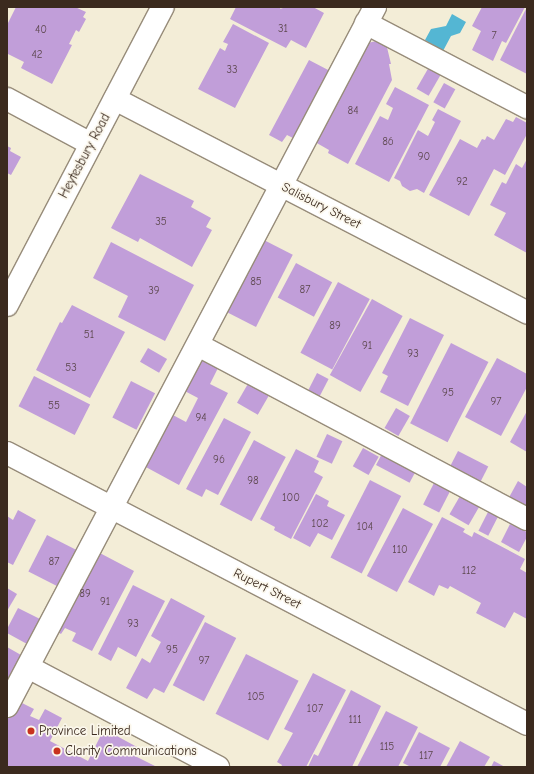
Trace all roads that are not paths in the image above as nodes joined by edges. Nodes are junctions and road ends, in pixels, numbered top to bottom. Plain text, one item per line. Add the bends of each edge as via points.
1 (163, 7) edge
2 (370, 15) edge
3 (7, 99) edge
4 (115, 99) junction
5 (527, 107) edge
6 (91, 144) junction
7 (281, 185) junction
8 (7, 305) edge
9 (527, 313) edge
10 (198, 345) junction
11 (7, 453) edge
12 (112, 508) junction
13 (527, 519) edge
14 (28, 666) junction
15 (7, 706) edge
16 (527, 724) edge
17 (218, 767) edge

1 - 4 street, Heytesbury Road
2 - 5 street
2 - 7 street
3 - 6 street
4 - 6 street, Heytesbury Road
4 - 7 street, Salisbury Street
6 - 8 street, Heytesbury Road
7 - 9 street, Salisbury Street
7 - 10 street
10 - 12 street
10 - 13 street
11 - 12 street, Rupert Street
12 - 14 street
12 - 16 street, Rupert Street
14 - 15 street
14 - 17 street

